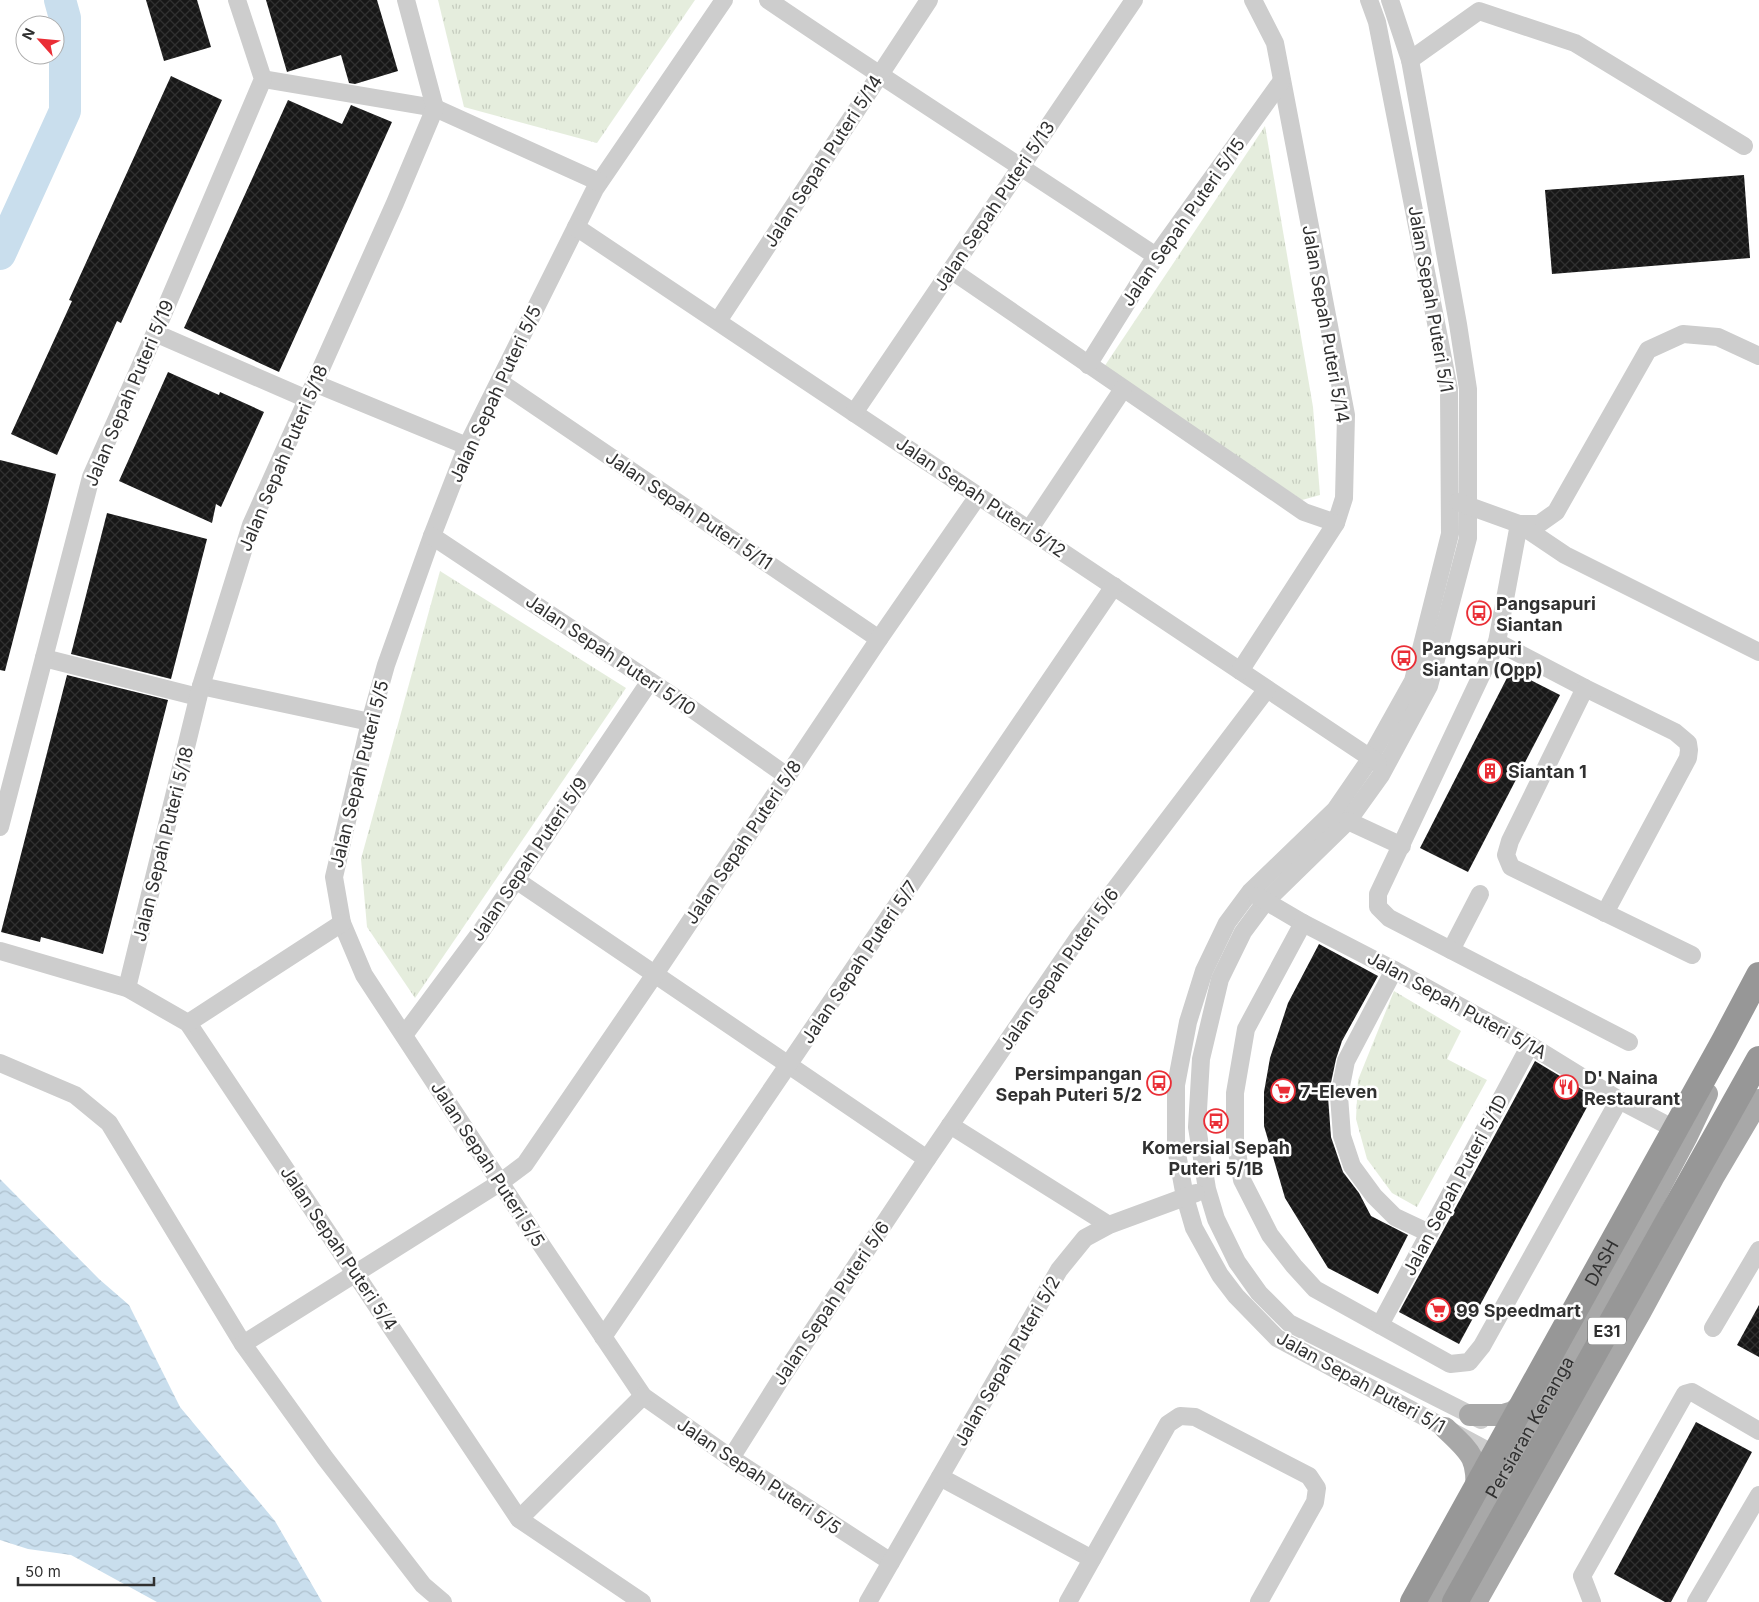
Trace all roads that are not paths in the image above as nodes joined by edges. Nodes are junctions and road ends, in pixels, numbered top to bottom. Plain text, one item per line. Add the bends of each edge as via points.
1 (237, 0) edge
2 (406, 0) edge
3 (724, 0) edge
4 (768, 0) edge
5 (929, 0) edge
6 (1134, 0) edge
7 (1253, 0) edge
8 (1370, 0) edge
9 (1390, 0) edge
10 (1410, 60) junction
11 (879, 76) junction
12 (263, 79) junction
13 (1281, 82) junction
14 (435, 108) junction
15 (1744, 146) dead end
16 (1021, 166) junction
17 (599, 182) junction
18 (576, 227) junction
19 (1156, 256) junction
20 (951, 270) junction
21 (718, 321) junction
22 (155, 333) junction
23 (1759, 356) edge
24 (1088, 365) junction
25 (500, 382) junction
26 (1123, 389) junction
27 (310, 391) junction
28 (854, 413) junction
29 (467, 446) junction
30 (978, 496) junction
31 (1451, 499) junction
32 (1469, 505) junction
33 (1336, 523) junction
34 (1519, 524) junction
35 (1029, 530) junction
36 (432, 536) junction
37 (1114, 586) junction
38 (879, 639) junction
39 (1497, 642) junction
40 (1757, 646) edge
41 (44, 658) junction
42 (1240, 671) junction
43 (650, 681) junction
44 (1585, 688) junction
45 (1267, 689) junction
46 (200, 692) junction
47 (370, 722) junction
48 (1370, 758) junction
49 (1385, 768) junction
50 (788, 776) junction
51 (1348, 821) junction
52 (0, 827) edge
53 (1402, 846) junction
54 (516, 880) junction
55 (1250, 892) junction
56 (1480, 894) dead end
57 (1266, 901) junction
58 (1606, 913) junction
59 (342, 923) junction
60 (1302, 923) junction
61 (1451, 950) junction
62 (0, 952) edge
63 (1692, 955) dead end
64 (1394, 970) junction
65 (655, 974) junction
66 (1759, 975) edge
67 (1759, 983) edge
68 (128, 988) junction
69 (188, 1023) junction
70 (404, 1035) junction
71 (1629, 1042) dead end
72 (1530, 1044) junction
73 (1759, 1059) edge
74 (0, 1063) edge
75 (789, 1065) junction
76 (1619, 1100) junction
77 (1759, 1100) edge
78 (950, 1125) junction
79 (1687, 1136) junction
80 (927, 1159) junction
81 (1712, 1178) junction
82 (501, 1182) junction
83 (1207, 1188) junction
84 (1185, 1197) junction
85 (1109, 1225) junction
86 (1429, 1233) junction
87 (1759, 1250) edge
88 (356, 1273) junction
89 (1588, 1323) junction
90 (1380, 1325) junction
91 (1713, 1328) dead end
92 (603, 1337) junction
93 (243, 1344) junction
94 (643, 1396) junction
95 (1470, 1415) junction
96 (1445, 1428) junction
97 (1759, 1431) edge
98 (1521, 1453) junction
99 (731, 1458) junction
100 (940, 1477) junction
101 (1759, 1495) edge
102 (519, 1519) junction
103 (1092, 1559) junction
104 (891, 1562) junction
105 (443, 1602) edge
106 (642, 1602) edge
107 (868, 1602) edge
108 (1068, 1602) edge
109 (1260, 1602) edge
110 (1413, 1602) edge
111 (1429, 1602) edge
112 (1455, 1602) edge
113 (1463, 1602) edge
114 (1476, 1602) edge
115 (1591, 1602) edge
116 (1696, 1602) edge

1 - 12 street
2 - 14 street
3 - 17 street, Jalan Sepah Puteri 5/5
4 - 11 street
5 - 11 street, Jalan Sepah Puteri 5/14
6 - 16 street, Jalan Sepah Puteri 5/13
7 - 13 street, Jalan Sepah Puteri 5/14 via 1274,43
8 - 31 street, Jalan Sepah Puteri 5/1 via 1449,389
9 - 10 street
10 - 15 street via 1479,11 1575,43
10 - 32 street via 1468,389
11 - 16 street
11 - 21 street, Jalan Sepah Puteri 5/14
12 - 14 street
12 - 22 street, Jalan Sepah Puteri 5/19
13 - 19 street, Jalan Sepah Puteri 5/15
13 - 33 street, Jalan Sepah Puteri 5/14 via 1346,415 1344,498
14 - 17 street
14 - 27 street, Jalan Sepah Puteri 5/18
16 - 19 street
16 - 20 street, Jalan Sepah Puteri 5/13
17 - 18 street, Jalan Sepah Puteri 5/5
18 - 21 street, Jalan Sepah Puteri 5/12
18 - 25 street, Jalan Sepah Puteri 5/5
19 - 24 street, Jalan Sepah Puteri 5/15
20 - 24 street
20 - 28 street, Jalan Sepah Puteri 5/13
21 - 28 street, Jalan Sepah Puteri 5/12
22 - 27 street
22 - 41 street, Jalan Sepah Puteri 5/19 via 91,477
23 - 34 street via 1718,337 1683,334 1648,350 1556,512 1539,524
24 - 26 street
25 - 29 street, Jalan Sepah Puteri 5/5
25 - 38 street, Jalan Sepah Puteri 5/11
26 - 33 street via 1304,512
26 - 35 street
27 - 29 street
27 - 46 street, Jalan Sepah Puteri 5/18 via 251,525
28 - 30 street, Jalan Sepah Puteri 5/12
29 - 36 street, Jalan Sepah Puteri 5/5
30 - 35 street, Jalan Sepah Puteri 5/12
30 - 38 street, Jalan Sepah Puteri 5/8
31 - 32 street
31 - 48 street, Jalan Sepah Puteri 5/1 via 1450,534 1413,681
32 - 34 street
32 - 49 street via 1468,538 1429,686
33 - 42 street, Jalan Sepah Puteri 5/14
34 - 39 street
34 - 40 street via 1565,555
35 - 37 street, Jalan Sepah Puteri 5/12
36 - 43 street, Jalan Sepah Puteri 5/10
36 - 47 street, Jalan Sepah Puteri 5/5 via 386,665
37 - 42 street, Jalan Sepah Puteri 5/12
37 - 75 street, Jalan Sepah Puteri 5/7
38 - 50 street, Jalan Sepah Puteri 5/8
39 - 44 street
39 - 53 street
41 - 46 street
41 - 52 street, Jalan Sepah Puteri 5/19
42 - 45 street, Jalan Sepah Puteri 5/12
43 - 50 street, Jalan Sepah Puteri 5/10
43 - 54 street, Jalan Sepah Puteri 5/9
44 - 58 street via 1510,840 1506,855 1512,867
44 - 58 street via 1675,732 1688,743 1689,750 1688,758
45 - 48 street, Jalan Sepah Puteri 5/12
45 - 78 street, Jalan Sepah Puteri 5/6 via 1078,938
46 - 47 street
46 - 68 street, Jalan Sepah Puteri 5/18
47 - 59 street, Jalan Sepah Puteri 5/5 via 334,877
48 - 49 street, Jalan Sepah Puteri 5/12
48 - 55 street, Jalan Sepah Puteri 5/1 via 1335,810
49 - 51 street
50 - 65 street, Jalan Sepah Puteri 5/8
51 - 53 street
51 - 57 street
53 - 61 street via 1378,894 1378,907 1389,918
54 - 65 street
54 - 70 street, Jalan Sepah Puteri 5/9
55 - 57 street, Jalan Sepah Puteri 5/1A
55 - 84 street, Jalan Sepah Puteri 5/1 via 1227,923 1204,971 1188,1022 1176,1085 1176,1148
56 - 61 street
57 - 60 street, Jalan Sepah Puteri 5/1A
57 - 83 street via 1244,932 1220,979 1202,1059 1196,1120
58 - 63 street
59 - 69 street
59 - 70 street, Jalan Sepah Puteri 5/5 via 364,975
60 - 64 street, Jalan Sepah Puteri 5/1A
60 - 90 street via 1246,1029 1235,1093 1235,1141 1242,1180 1270,1235 1315,1289
61 - 71 street
62 - 68 street, Jalan Sepah Puteri 5/4
64 - 72 street, Jalan Sepah Puteri 5/1A
64 - 86 street via 1346,1061 1339,1096 1342,1136 1352,1166 1374,1196 1395,1217
65 - 75 street
65 - 82 street, Jalan Sepah Puteri 5/8 via 525,1164
66 - 110 highway, DASH / E31
67 - 79 main road, Persiaran Kenanga
68 - 69 street, Jalan Sepah Puteri 5/4
69 - 88 street, Jalan Sepah Puteri 5/4
70 - 82 street, Jalan Sepah Puteri 5/5
72 - 76 street, Jalan Sepah Puteri 5/1A
72 - 86 street, Jalan Sepah Puteri 5/1D
73 - 112 highway, E31
74 - 93 street via 76,1094 109,1123
75 - 80 street
75 - 92 street, Jalan Sepah Puteri 5/7
76 - 79 street, Jalan Sepah Puteri 5/1A
76 - 90 street via 1482,1346 1469,1362 1450,1364
77 - 81 main road
78 - 80 street, Jalan Sepah Puteri 5/6
78 - 85 street
79 - 89 main road, Persiaran Kenanga
80 - 99 street, Jalan Sepah Puteri 5/6
81 - 98 main road via 1664,1242 1553,1438
81 - 114 main road via 1641,1311
82 - 88 street, Jalan Sepah Puteri 5/8
82 - 92 street, Jalan Sepah Puteri 5/5
83 - 84 street, Jalan Sepah Puteri 5/2
83 - 95 street via 1216,1218 1236,1262 1259,1293 1289,1324
84 - 85 street, Jalan Sepah Puteri 5/2
84 - 96 street, Jalan Sepah Puteri 5/1 via 1194,1228 1220,1275 1277,1338
85 - 100 street, Jalan Sepah Puteri 5/2 via 1085,1238 1059,1270
86 - 90 street, Jalan Sepah Puteri 5/1D
87 - 91 street
88 - 93 street, Jalan Sepah Puteri 5/8
88 - 102 street, Jalan Sepah Puteri 5/4
89 - 95 main road via 1527,1401 1513,1412
89 - 98 main road, Persiaran Kenanga
92 - 94 street, Jalan Sepah Puteri 5/5
93 - 105 street via 325,1458 423,1585
94 - 99 street, Jalan Sepah Puteri 5/5
94 - 102 street
95 - 98 street
96 - 98 street, Jalan Sepah Puteri 5/1
96 - 111 main road via 1469,1452 1477,1470 1476,1493
97 - 115 street via 1692,1392 1685,1394 1582,1576
98 - 111 main road, Persiaran Kenanga
98 - 113 main road via 1526,1476 1519,1496
99 - 104 street, Jalan Sepah Puteri 5/5
100 - 103 street
100 - 104 street, Jalan Sepah Puteri 5/2
101 - 116 street
102 - 106 street, Jalan Sepah Puteri 5/4
103 - 108 street
103 - 109 street via 1168,1424 1180,1416 1195,1418 1309,1476 1316,1488 1315,1502
104 - 107 street, Jalan Sepah Puteri 5/2

